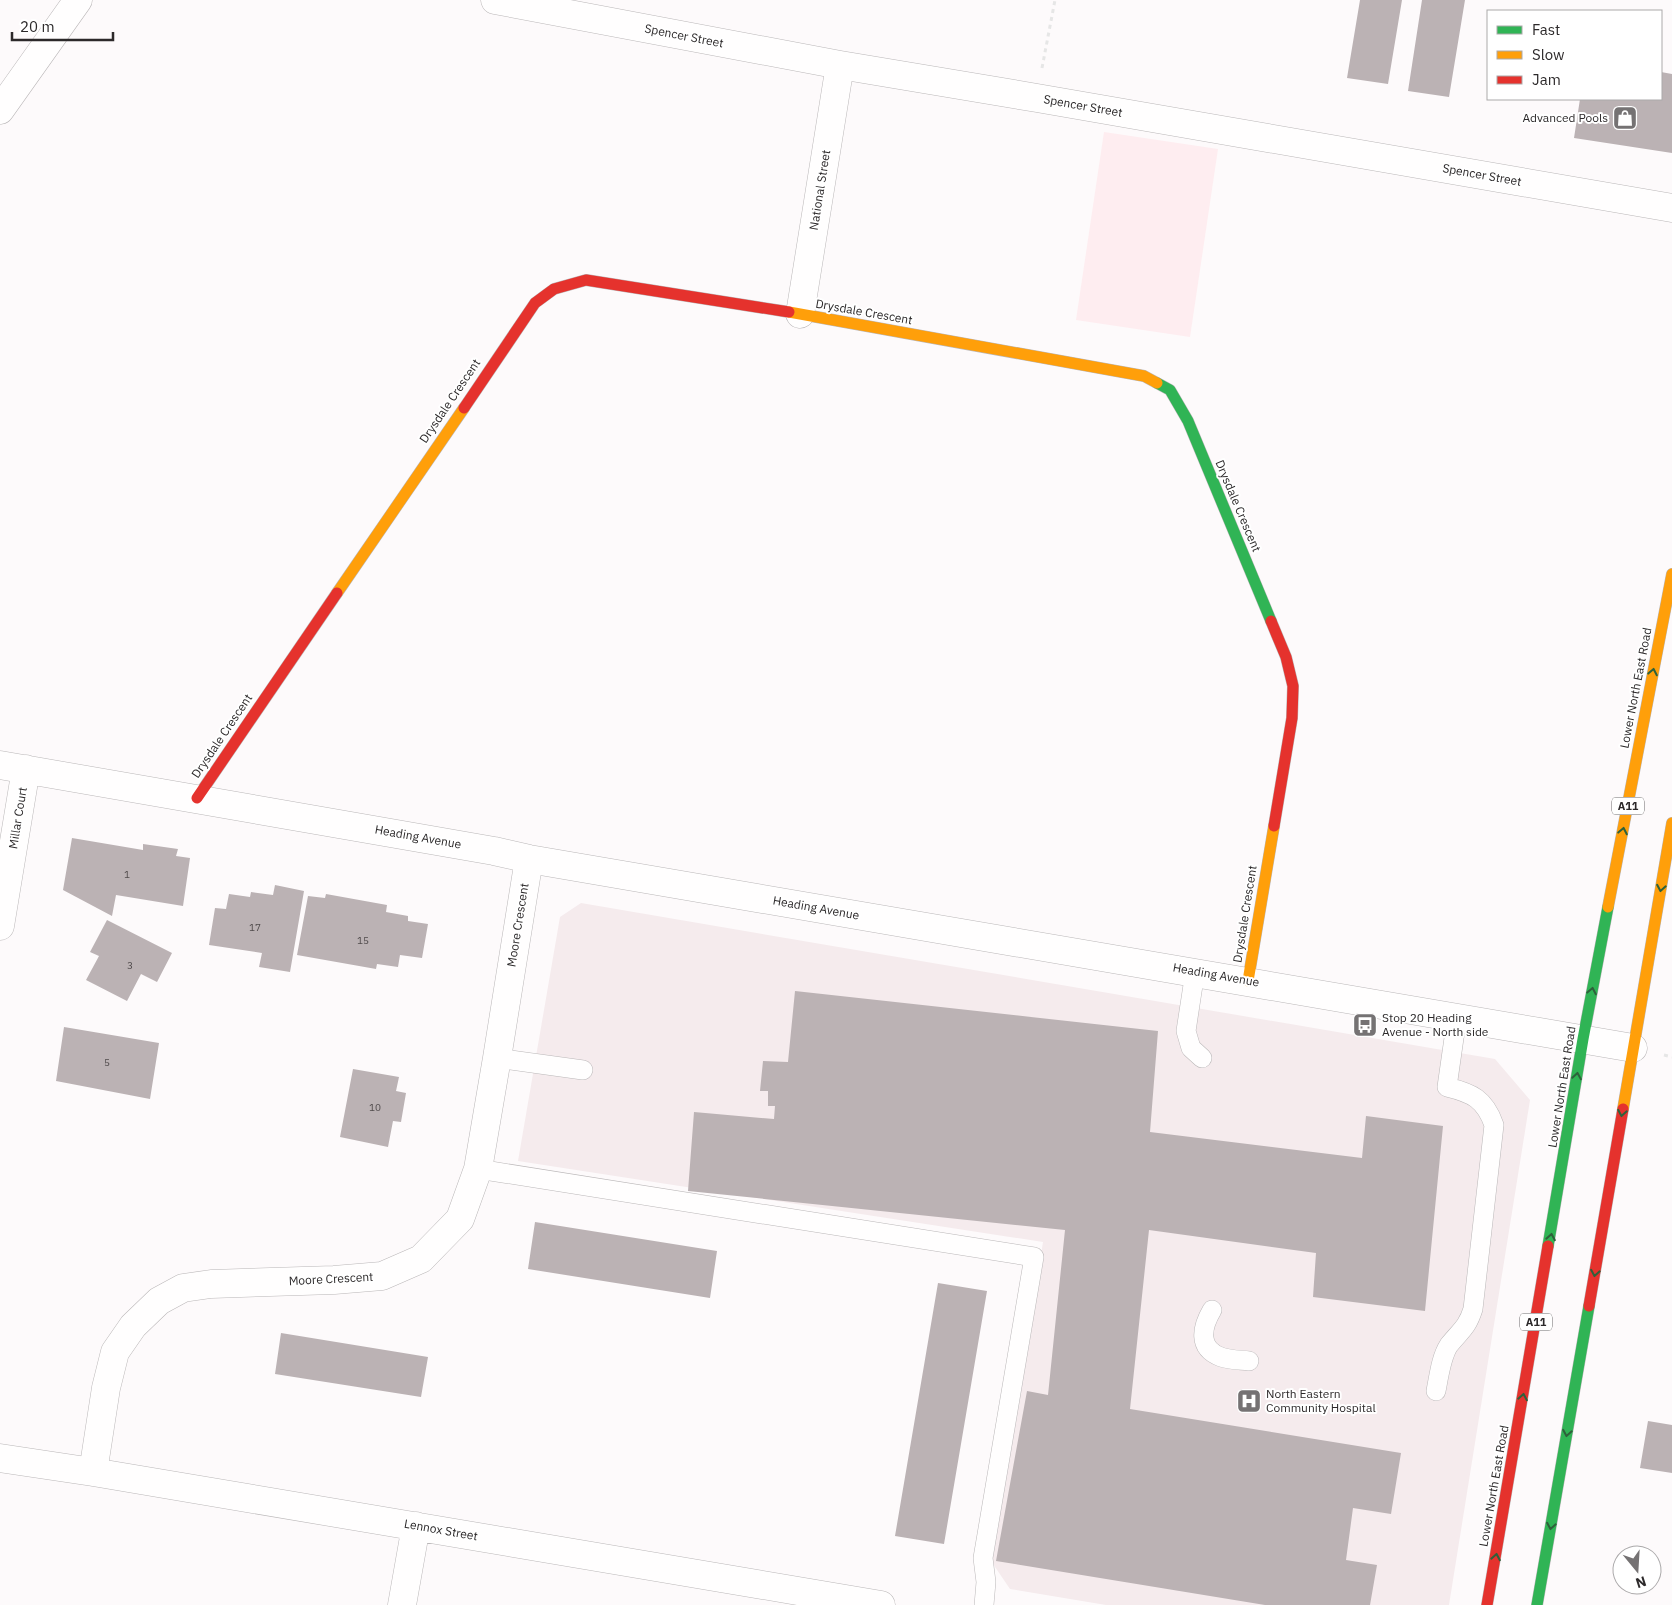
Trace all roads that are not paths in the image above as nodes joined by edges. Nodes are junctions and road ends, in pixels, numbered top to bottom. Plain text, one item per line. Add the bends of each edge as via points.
1 (78, 0) edge
2 (495, 0) edge
3 (840, 65) junction
4 (0, 110) edge
5 (1672, 208) edge
6 (800, 314) junction
7 (1672, 574) edge
8 (13, 767) edge
9 (196, 798) junction
10 (1672, 823) edge
11 (529, 859) junction
12 (0, 926) edge
13 (1195, 972) junction
14 (1248, 981) junction
15 (1458, 1017) junction
16 (1583, 1039) junction
17 (1633, 1048) junction
18 (497, 1058) junction
19 (1202, 1058) dead end
20 (583, 1070) dead end
21 (478, 1169) junction
22 (1212, 1310) dead end
23 (1249, 1361) dead end
24 (1436, 1390) dead end
25 (0, 1458) edge
26 (94, 1472) junction
27 (416, 1526) junction
28 (402, 1605) edge
29 (881, 1605) edge
30 (984, 1605) edge
31 (1487, 1605) edge
32 (1537, 1605) edge

1 - 4 street
2 - 3 street, Spencer Street
3 - 5 street, Spencer Street
3 - 6 street, National Street
6 - 9 street, Drysdale Crescent via 586,280 554,289 535,303
6 - 14 street, Drysdale Crescent via 1144,376 1170,390 1196,439 1286,656 1293,686 1292,718
16 -> 7 street, Lower North East Road / A11
8 - 9 street, Heading Avenue
8 - 12 street, Millar Court
9 - 11 street, Heading Avenue
10 -> 17 street
11 - 13 street, Heading Avenue
11 - 18 street, Moore Crescent
13 - 14 street, Heading Avenue
13 - 19 lane via 1186,1031 1191,1048
14 - 15 street, Heading Avenue
15 - 16 street, Heading Avenue
15 - 24 lane via 1447,1087 1480,1100 1490,1112 1494,1125 1472,1309 1464,1329 1444,1356
16 - 17 street, Heading Avenue
31 -> 16 street, Lower North East Road / A11
17 -> 32 street
18 - 20 lane
18 - 21 street, Moore Crescent
21 - 26 street, Moore Crescent via 460,1219 421,1259 382,1276 211,1284 183,1288 158,1301 133,1326 115,1352 106,1388
21 - 30 lane via 1034,1256 983,1558
22 - 23 lane via 1204,1326 1205,1344 1220,1357
25 - 26 street, Lennox Street
26 - 27 street, Lennox Street
27 - 28 street
27 - 29 street, Lennox Street

